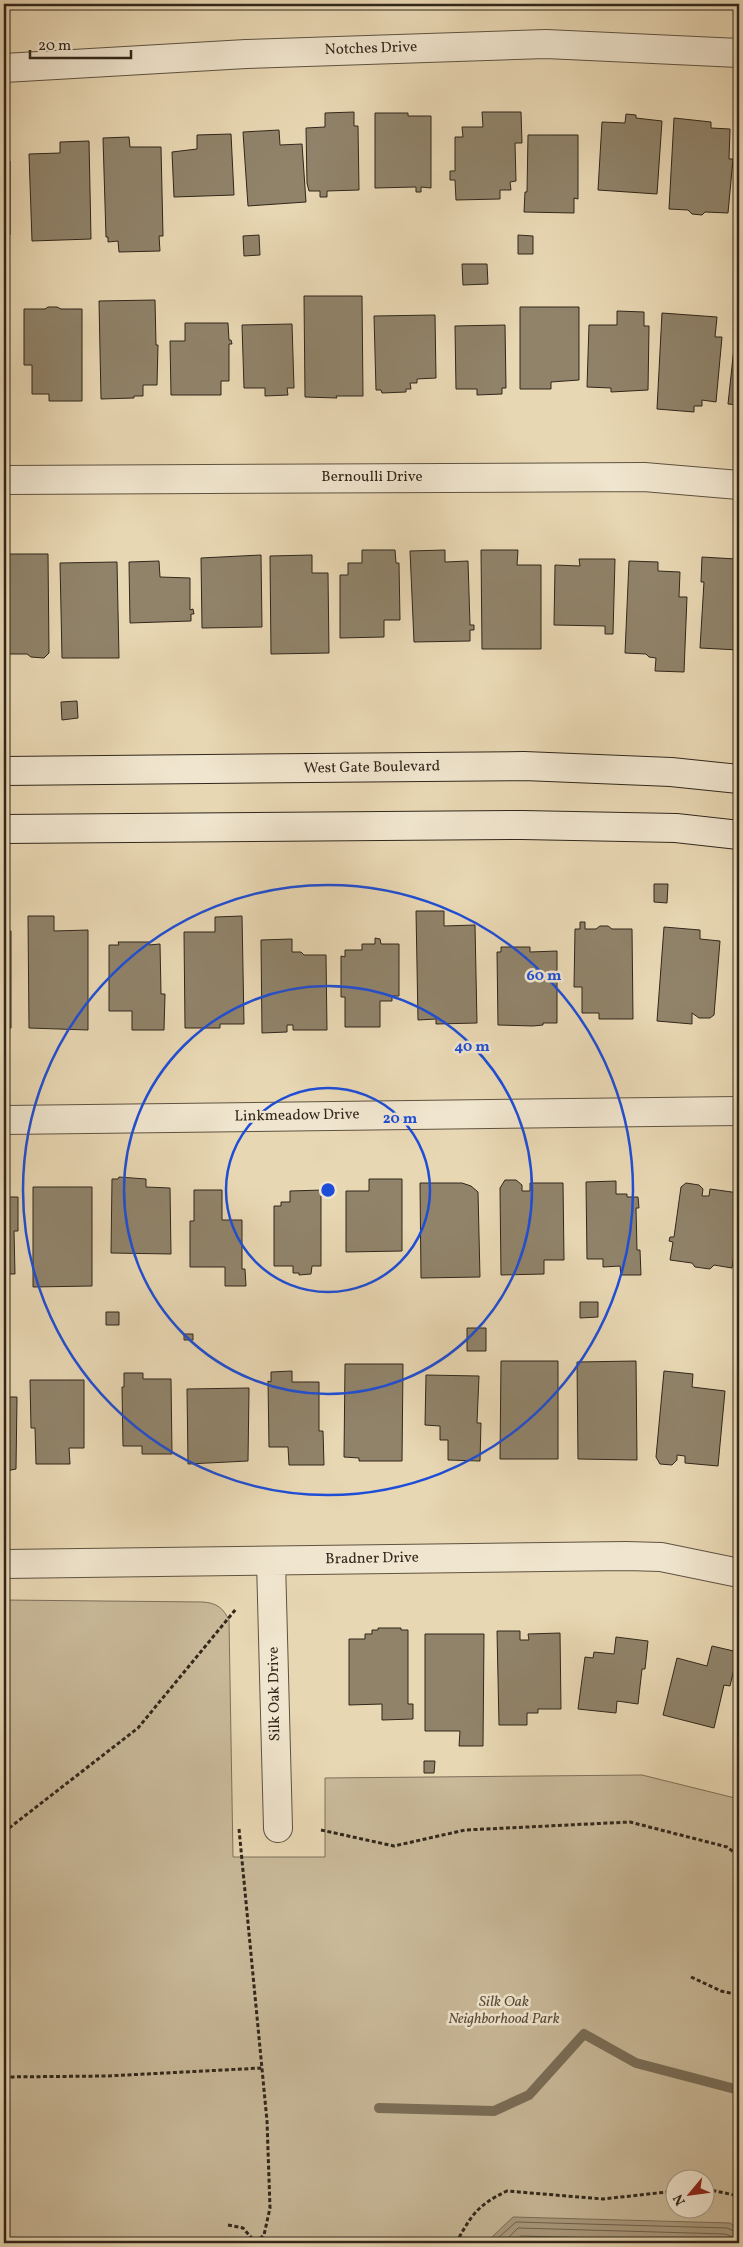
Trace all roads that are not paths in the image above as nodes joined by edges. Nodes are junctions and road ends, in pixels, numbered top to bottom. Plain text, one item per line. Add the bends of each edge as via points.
1 (739, 53) edge
2 (4, 68) edge
3 (4, 480) edge
4 (739, 485) edge
5 (4, 771) edge
6 (739, 779) edge
7 (4, 829) edge
8 (739, 835) edge
9 (739, 1112) edge
10 (4, 1120) edge
11 (271, 1561) junction
12 (4, 1564) edge
13 (739, 1572) edge
14 (278, 1828) dead end

1 - 2 street, Notches Drive via 546,44 256,54
3 - 4 street, Bernoulli Drive via 644,477
5 - 6 street, West Gate Boulevard via 524,766 671,772
7 - 8 street via 522,824 676,828
9 - 10 street, Linkmeadow Drive
11 - 12 street, Bradner Drive
11 - 13 street, Bradner Drive via 626,1556 661,1557
11 - 14 street, Silk Oak Drive

